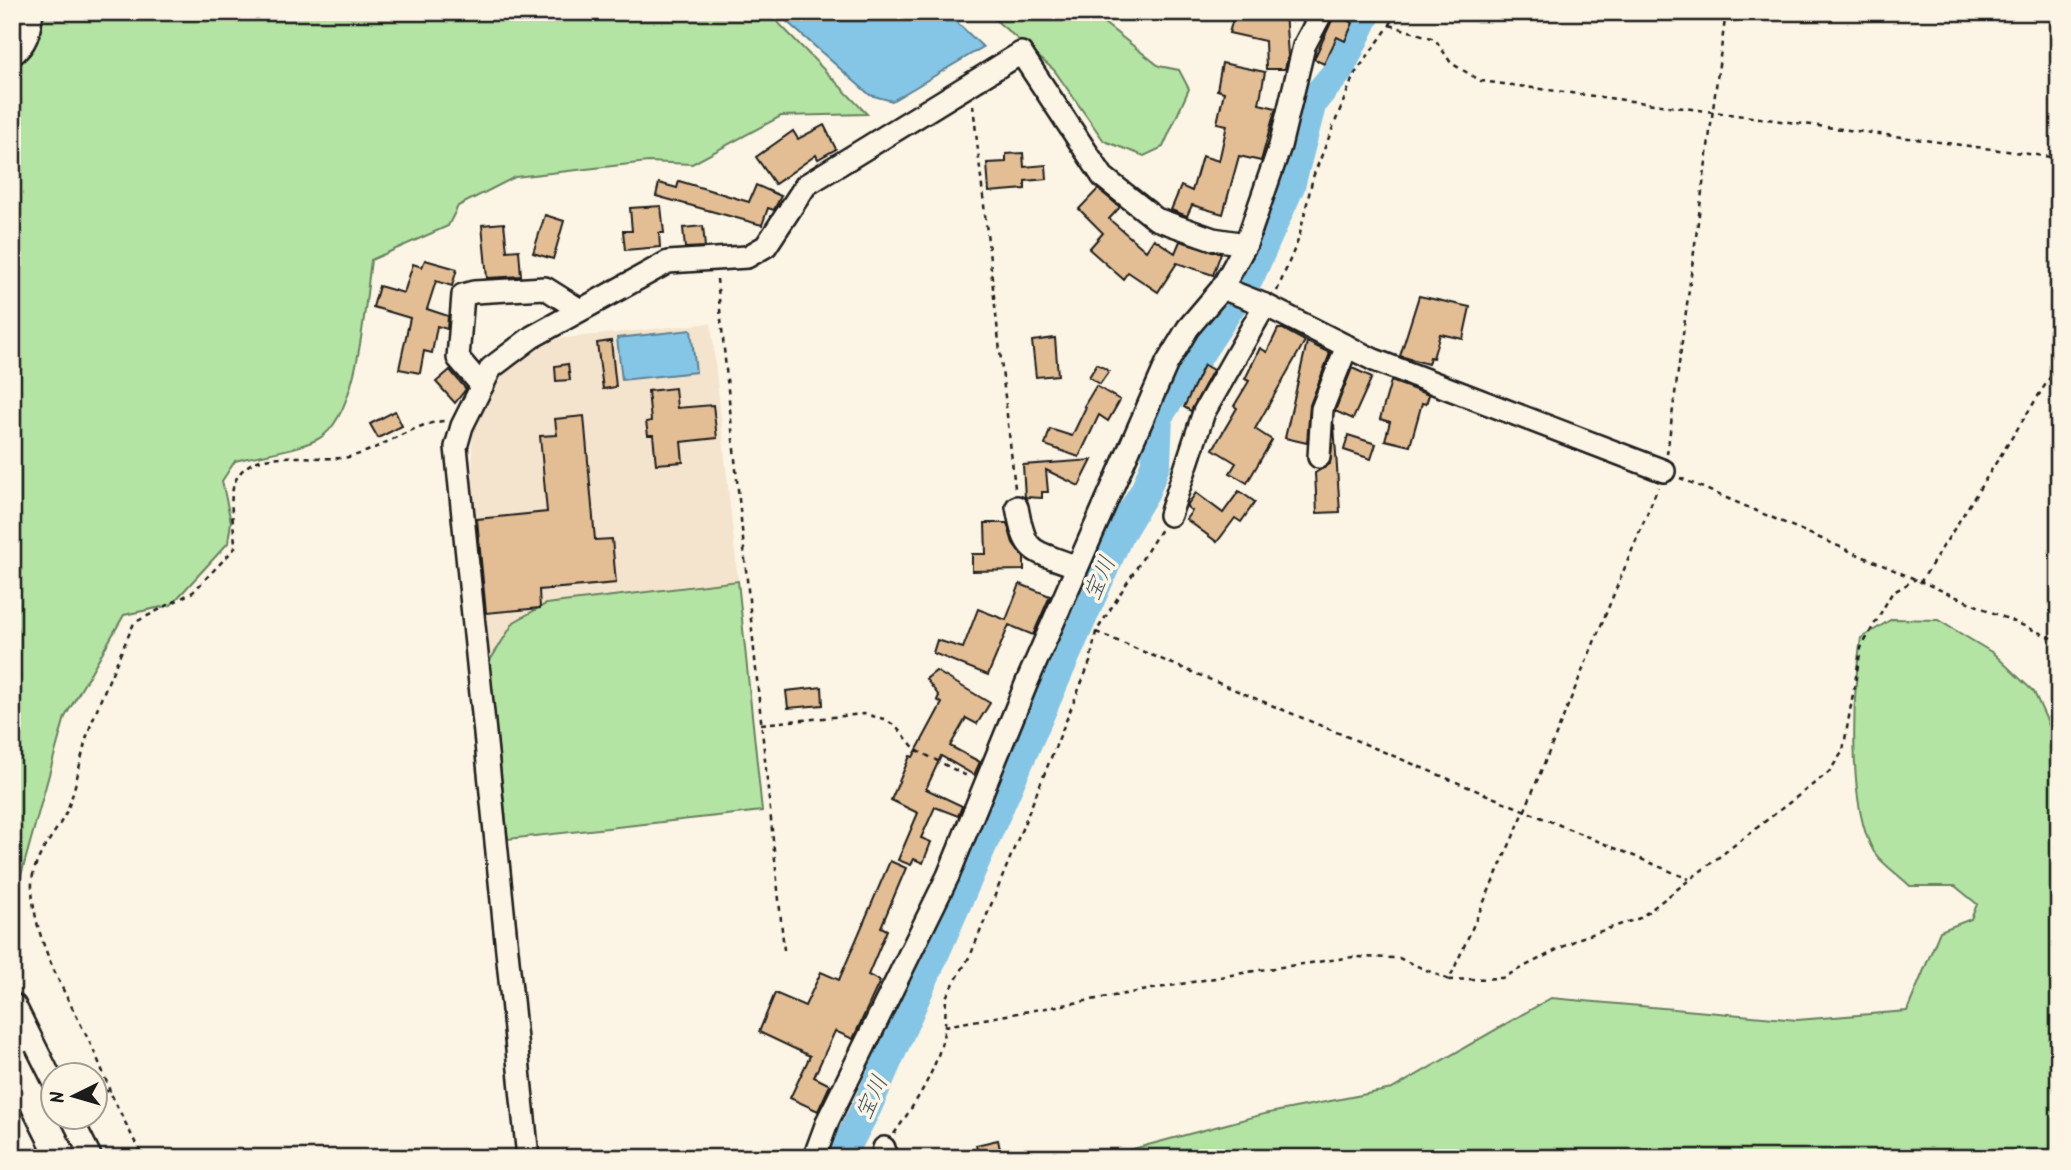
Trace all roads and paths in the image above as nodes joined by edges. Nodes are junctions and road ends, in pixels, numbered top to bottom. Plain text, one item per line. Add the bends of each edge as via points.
1 (32, 12) edge
2 (1322, 12) edge
3 (1394, 12) edge
4 (1726, 12) edge
5 (1390, 25) junction
6 (12, 55) edge
7 (971, 84) junction
8 (1715, 113) junction
9 (2059, 158) edge
10 (2059, 232) edge
11 (1246, 244) junction
12 (715, 258) junction
13 (1226, 290) junction
14 (1263, 304) junction
15 (580, 310) junction
16 (1347, 346) junction
17 (2059, 348) edge
18 (2059, 363) edge
19 (482, 386) junction
20 (461, 426) junction
21 (1319, 457) dead end
22 (1664, 471) junction
23 (1017, 507) joint
24 (1170, 515) joint
25 (1077, 567) junction
26 (1916, 579) junction
27 (1920, 583) junction
28 (1096, 632) junction
29 (2059, 641) edge
30 (761, 724) junction
31 (984, 785) junction
32 (1525, 810) junction
33 (1689, 879) junction
34 (784, 950) dead end
35 (1449, 979) junction
36 (12, 1007) edge
37 (946, 1026) junction
38 (12, 1058) edge
39 (39, 1062) edge
40 (110, 1092) joint
41 (17, 1131) dead end
42 (69, 1132) edge
43 (12, 1135) edge
44 (883, 1153) edge
45 (73, 1154) edge
46 (143, 1158) edge
47 (528, 1158) edge
48 (814, 1158) edge

1 - 6 street via 28,35
2 - 11 street via 1304,46 1280,146
3 - 5 path
4 - 8 path
5 - 8 path via 1434,39 1451,63 1481,81
5 - 14 path via 1353,75 1313,177 1299,238
7 - 11 street via 1021,53 1103,177 1156,219 1213,239
7 - 12 street via 806,185 758,252
7 - 23 path
8 - 9 path
8 - 22 path
10 - 17 path via 2050,288
11 - 13 street
12 - 15 street via 668,262
12 - 30 path
13 - 14 street
13 - 25 street via 1188,328 1167,363
14 - 16 street
14 - 24 street via 1205,412
15 - 19 street via 532,337 491,368
15 - 19 street via 545,288 463,295 458,358
16 - 21 street via 1322,409
16 - 22 street
18 - 27 path
19 - 20 street
20 - 40 path via 443,420 351,456 262,458 244,469 232,493 236,548 193,592 134,623 87,737 67,810 37,860 32,887 38,924 65,997
20 - 47 street via 456,447
22 - 26 path
22 - 32 path
23 - 25 street via 1023,540 1033,549
24 - 28 path
25 - 31 street
26 - 27 path
26 - 33 path via 1892,593 1861,648 1843,751 1829,772
27 - 29 path
28 - 32 path
28 - 37 path via 1090,662 971,954 946,997
30 - 31 path via 864,714 884,719 916,750
30 - 34 path
31 - 48 street via 948,876 828,1120
32 - 33 path
32 - 35 path
33 - 35 path via 1640,918 1580,938 1502,978
35 - 37 path via 1399,958 1353,957
36 - 39 main road
37 - 44 path via 941,1054
38 - 45 main road, bridge
40 - 46 path
41 - 43 path
42 - 45 main road

